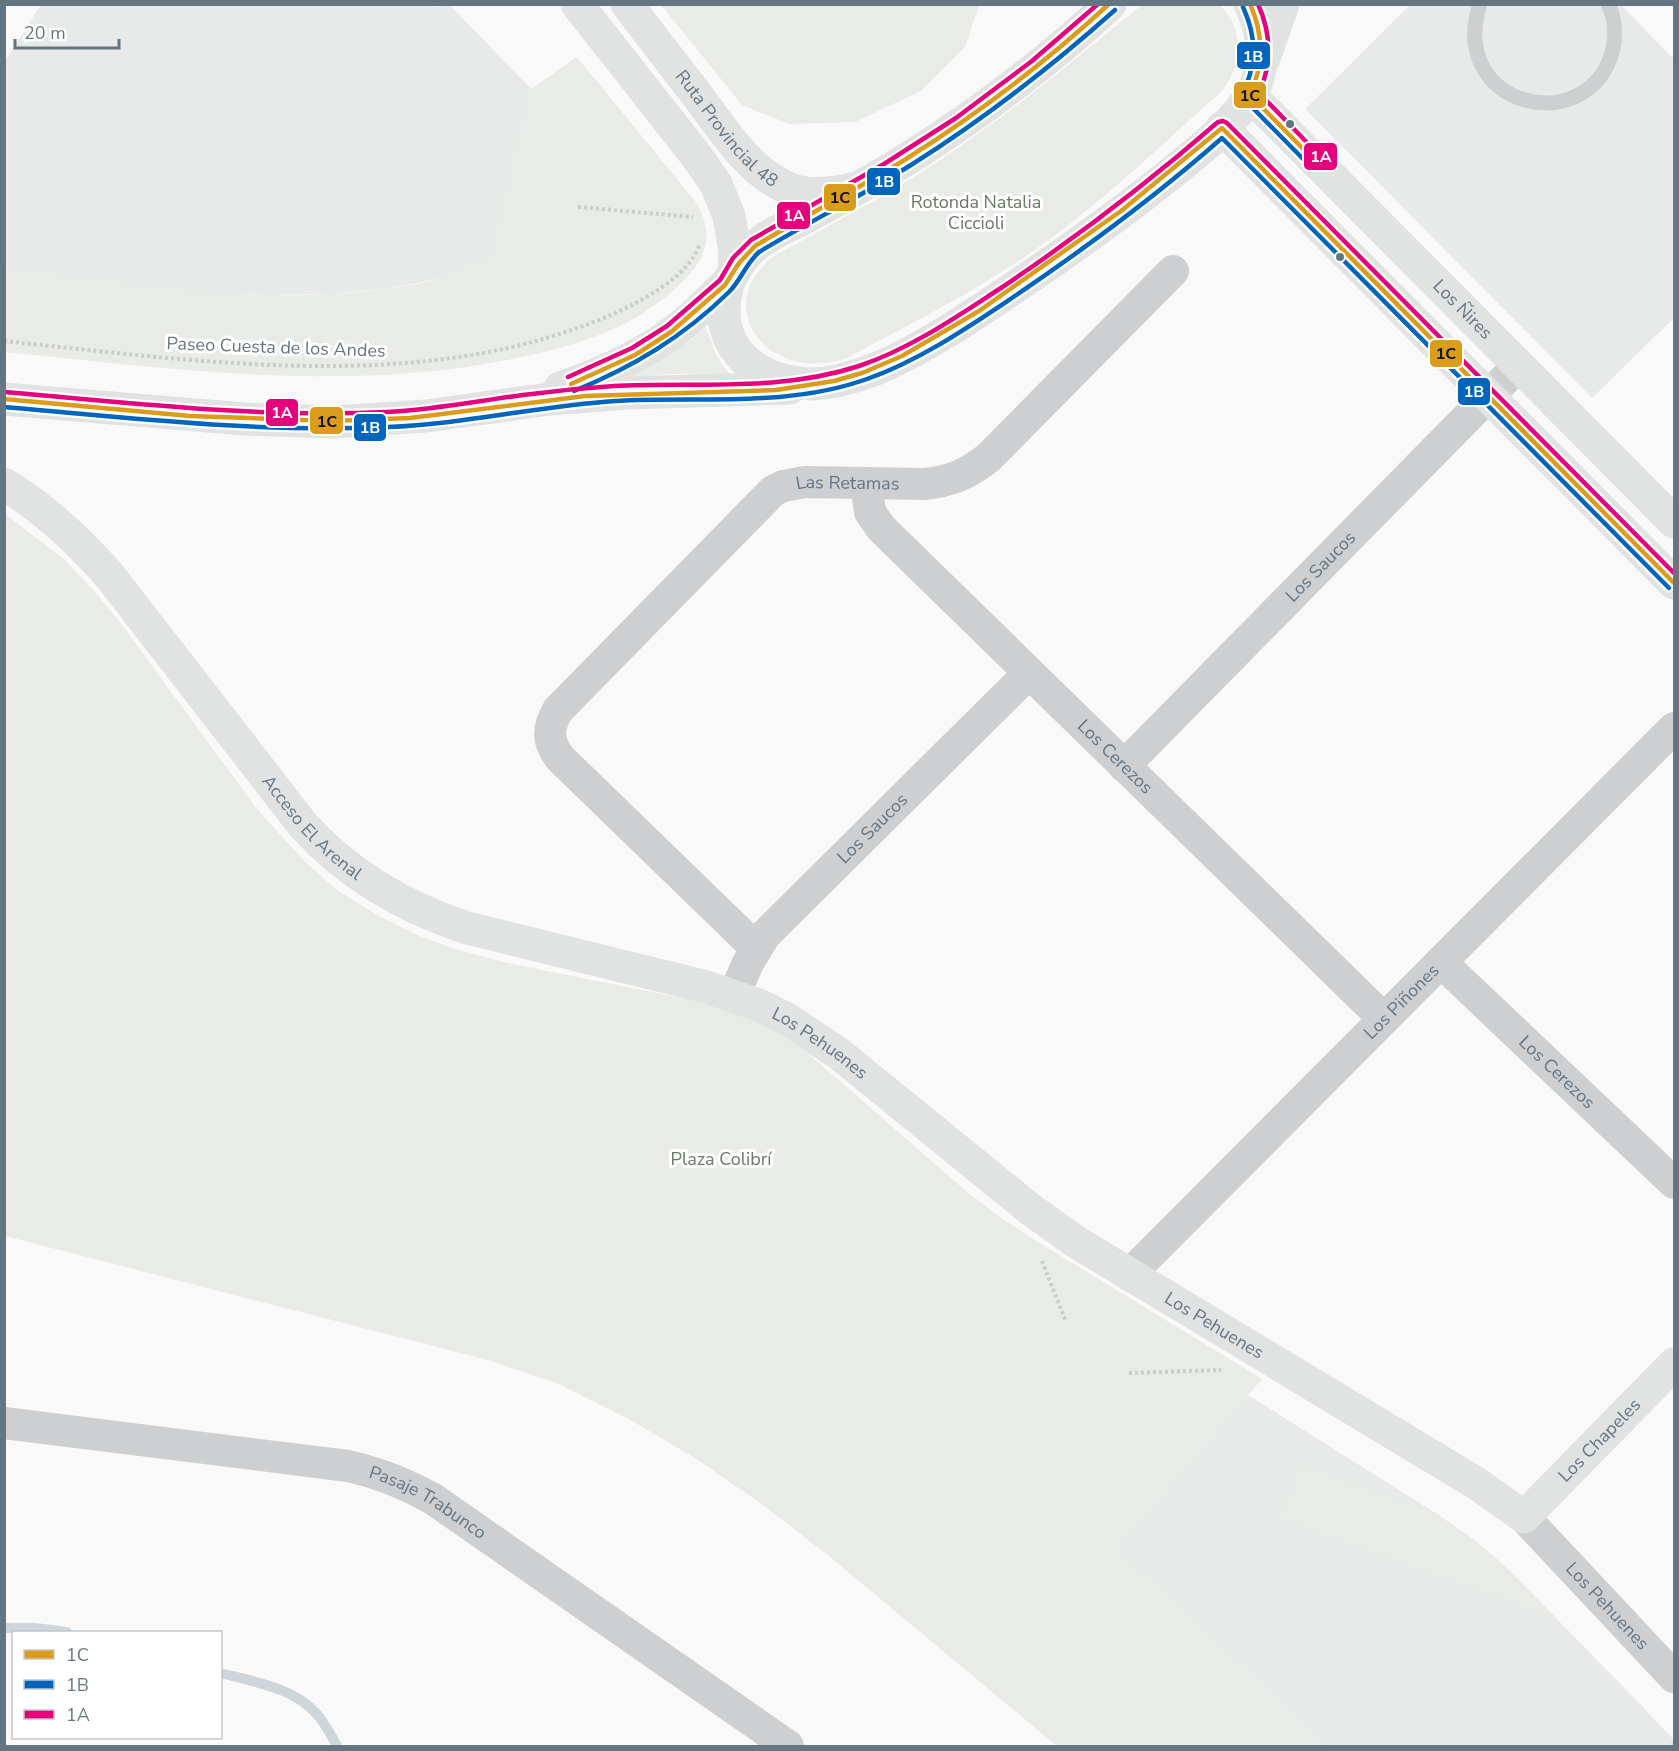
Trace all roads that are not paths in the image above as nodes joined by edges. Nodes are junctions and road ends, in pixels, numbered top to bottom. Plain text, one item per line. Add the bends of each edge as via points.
1 (577, 4) edge
2 (627, 4) edge
3 (1110, 4) edge
4 (1250, 4) edge
5 (1283, 4) edge
6 (1480, 4) edge
7 (1608, 4) edge
8 (1254, 87) junction
9 (1222, 128) junction
10 (862, 186) junction
11 (1173, 272) dead end
12 (732, 275) junction
13 (1518, 366) junction
14 (815, 385) junction
15 (1488, 395) junction
16 (4, 399) edge
17 (514, 404) junction
18 (866, 483) junction
19 (4, 484) edge
20 (1674, 522) edge
21 (1674, 582) edge
22 (1029, 673) junction
23 (1674, 728) edge
24 (1124, 766) junction
25 (756, 948) junction
26 (1441, 962) junction
27 (734, 995) junction
28 (1384, 1019) junction
29 (1674, 1183) edge
30 (1129, 1275) junction
31 (1674, 1364) edge
32 (4, 1423) edge
33 (1524, 1516) junction
34 (1674, 1677) edge
35 (788, 1746) edge

1 - 12 street via 716,184 732,230
2 - 10 street, Ruta Provincial 48 via 727,133 768,177 810,193 844,192
3 - 10 street via 995,100
4 - 8 street via 1262,45
5 - 8 street
6 - 7 lane via 1473,35 1481,66 1509,94 1547,104 1578,96 1603,73 1614,42
8 - 9 street
8 - 13 street, Los Ñires
9 - 14 street via 1112,219 972,315 883,366
9 - 15 street
10 - 12 street via 755,246
11 - 18 street, Las Retamas via 975,469 942,483
12 - 14 street via 724,310 730,340 738,353 763,374 795,384
12 - 17 street via 684,324 630,359
13 - 15 street, Los Saucos
13 - 20 street, Los Ñires
14 - 17 street via 628,393
15 - 21 street
15 - 24 street, Los Saucos
16 - 17 street via 322,422 417,417
18 - 22 street, Los Cerezos via 867,502 875,522
18 - 25 street, Las Retamas via 805,482 773,491 558,710 550,726 550,744 561,759
19 - 27 street, Acceso El Arenal via 87,550 303,825 324,848 375,887 436,918 467,928
22 - 24 street, Los Cerezos
22 - 25 street, Los Saucos via 775,923
23 - 26 street, Los Piñones
24 - 28 street, Los Cerezos
25 - 27 street, Los Saucos
26 - 28 street, Los Piñones
26 - 29 street, Los Cerezos
27 - 30 street, Los Pehuenes via 812,1034 1030,1209
28 - 30 street, Los Piñones
30 - 33 street, Los Pehuenes via 1476,1483
31 - 33 street, Los Chapeles
32 - 35 street, Pasaje Trabunco via 338,1464 389,1477 434,1499
33 - 34 street, Los Pehuenes

